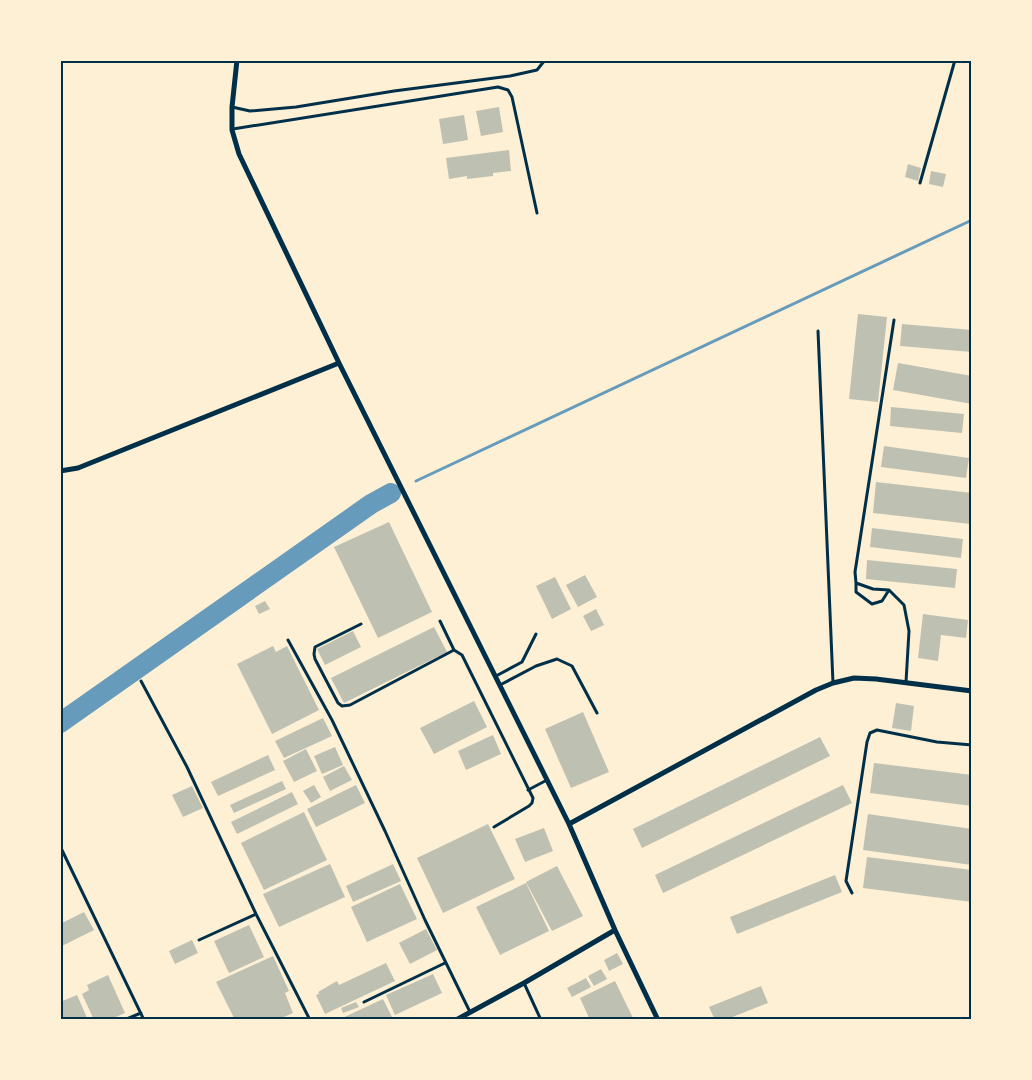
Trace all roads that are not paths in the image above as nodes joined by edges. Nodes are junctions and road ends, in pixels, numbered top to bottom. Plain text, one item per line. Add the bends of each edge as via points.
1 (237, 60) edge
2 (545, 60) edge
3 (954, 60) edge
4 (232, 107) junction
5 (232, 130) junction
6 (920, 183) dead end
7 (537, 213) dead end
8 (894, 320) dead end
9 (818, 331) dead end
10 (339, 363) junction
11 (60, 471) edge
12 (856, 583) junction
13 (889, 590) junction
14 (440, 621) dead end
15 (361, 624) dead end
16 (536, 634) dead end
17 (288, 640) dead end
18 (454, 650) junction
19 (496, 676) junction
20 (141, 681) dead end
21 (906, 682) junction
22 (833, 683) junction
23 (500, 685) junction
24 (972, 691) edge
25 (597, 713) dead end
26 (972, 745) edge
27 (547, 780) junction
28 (528, 790) junction
29 (569, 824) junction
30 (494, 827) dead end
31 (60, 846) edge
32 (852, 893) dead end
33 (256, 914) junction
34 (615, 930) junction
35 (199, 940) dead end
36 (446, 963) junction
37 (524, 983) junction
38 (364, 1002) dead end
39 (470, 1012) junction
40 (141, 1013) junction
41 (124, 1020) edge
42 (144, 1020) edge
43 (310, 1020) edge
44 (456, 1020) edge
45 (542, 1020) edge
46 (658, 1020) edge

1 - 4 street
2 - 4 lane via 537,70 510,76 296,107 250,111
3 - 6 lane
4 - 5 street
5 - 7 lane via 498,87 508,90 512,97
5 - 10 street via 239,154
8 - 12 lane
9 - 22 lane
10 - 11 street via 78,468
10 - 19 street
12 - 13 lane
12 - 13 lane via 856,592 872,604 882,601
13 - 21 lane via 904,605 909,631
14 - 18 lane
15 - 18 lane via 315,647 315,659 342,706
16 - 19 lane via 522,662
17 - 36 lane via 332,720
18 - 28 lane via 462,655
19 - 23 street
20 - 33 lane via 187,767
21 - 22 street via 854,678
21 - 24 street
22 - 29 street
23 - 25 lane via 557,660 572,666
23 - 27 street
26 - 32 lane via 877,730 870,733 846,881
27 - 28 lane
27 - 29 street
28 - 30 lane via 532,803
29 - 34 street
31 - 40 lane
33 - 35 lane
33 - 43 lane
34 - 37 street
34 - 46 street
36 - 38 lane
36 - 39 lane
37 - 39 street
37 - 45 lane
39 - 44 street
40 - 41 lane
40 - 42 lane

